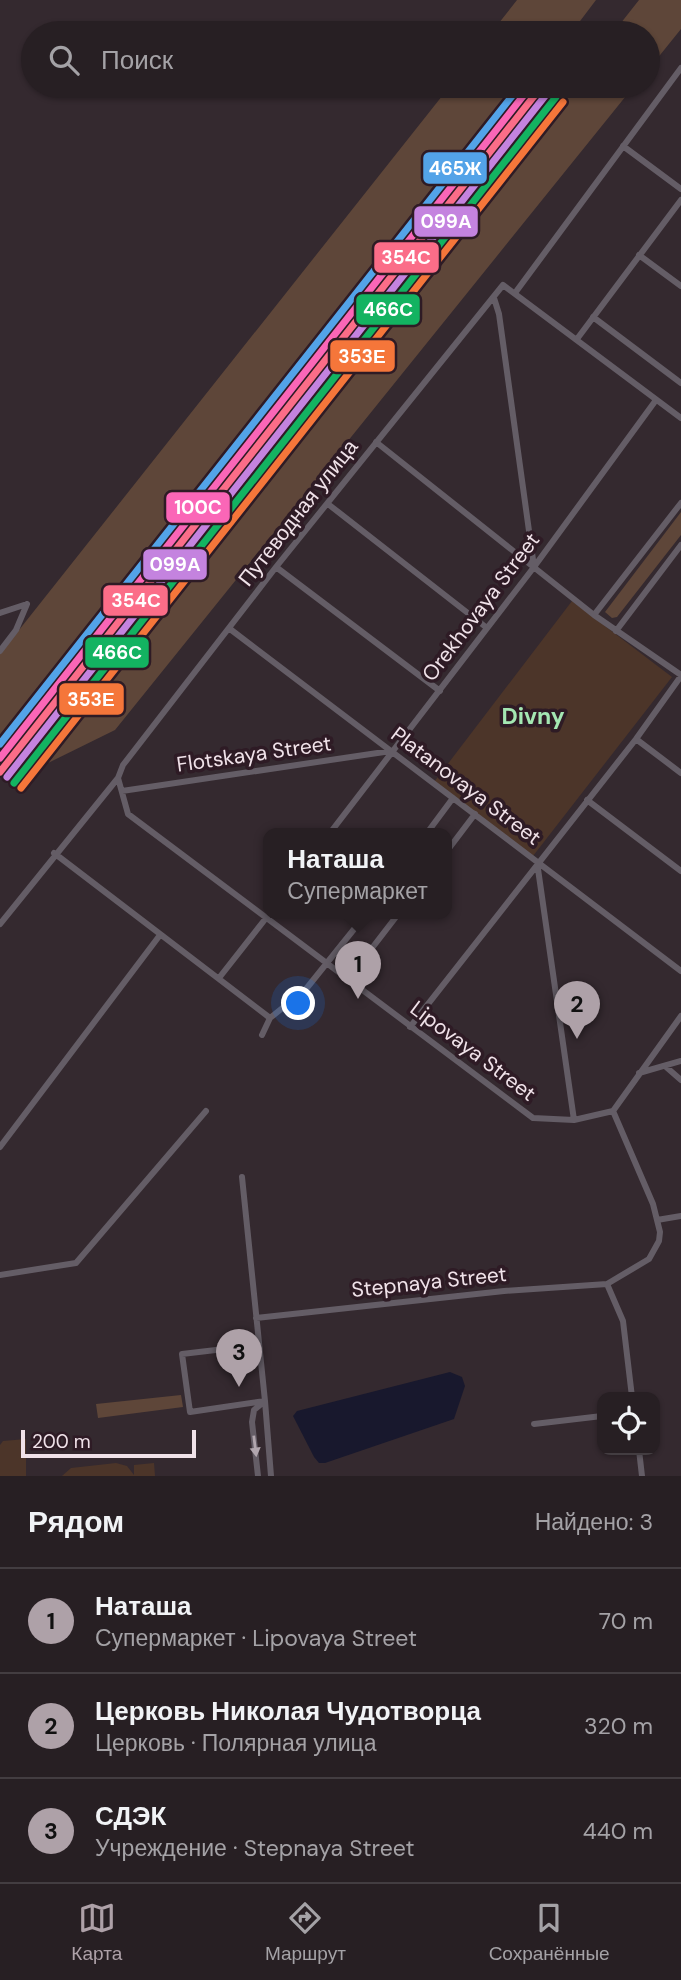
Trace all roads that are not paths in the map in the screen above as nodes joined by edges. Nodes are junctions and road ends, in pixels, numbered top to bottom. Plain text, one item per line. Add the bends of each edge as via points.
1 (681, 68) edge
2 (660, 96) edge
3 (659, 98) edge
4 (623, 146) junction
5 (681, 189) edge
6 (681, 200) edge
7 (639, 255) junction
8 (681, 286) edge
9 (515, 293) junction
10 (494, 298) junction
11 (593, 317) junction
12 (577, 339) junction
13 (681, 383) edge
14 (656, 400) junction
15 (681, 418) edge
16 (376, 442) junction
17 (681, 503) edge
18 (328, 504) junction
19 (681, 545) edge
20 (276, 567) junction
21 (534, 567) junction
22 (0, 613) edge
23 (594, 615) junction
24 (487, 628) junction
25 (230, 629) junction
26 (616, 631) junction
27 (0, 651) edge
28 (681, 676) edge
29 (440, 691) junction
30 (636, 739) junction
31 (391, 751) junction
32 (681, 773) edge
33 (118, 778) junction
34 (121, 791) junction
35 (453, 798) junction
36 (587, 800) junction
37 (475, 814) junction
38 (334, 828) edge
39 (431, 828) edge
40 (452, 844) edge
41 (54, 853) junction
42 (537, 862) junction
43 (681, 871) edge
44 (263, 911) edge
45 (265, 919) edge
46 (273, 919) edge
47 (363, 919) edge
48 (394, 919) edge
49 (0, 923) edge
50 (160, 935) junction
51 (329, 964) junction
52 (681, 971) edge
53 (219, 978) junction
54 (349, 978) junction
55 (681, 1016) edge
56 (270, 1018) junction
57 (410, 1027) junction
58 (262, 1035) dead end
59 (681, 1061) edge
60 (665, 1066) junction
61 (639, 1074) junction
62 (681, 1080) edge
63 (206, 1111) dead end
64 (613, 1111) junction
65 (574, 1120) junction
66 (0, 1147) edge
67 (242, 1177) dead end
68 (681, 1216) edge
69 (657, 1220) junction
70 (0, 1275) edge
71 (607, 1284) junction
72 (256, 1318) junction
73 (259, 1345) junction
74 (631, 1392) edge
75 (265, 1401) junction
76 (597, 1417) edge
77 (534, 1424) dead end
78 (640, 1455) edge
79 (258, 1476) edge
80 (271, 1476) edge
81 (642, 1476) edge

1 - 2 street
3 - 4 street
4 - 5 street
4 - 9 street
6 - 7 street
7 - 8 street
7 - 11 street
9 - 10 street, Путеводная улица via 503,285
9 - 12 street
10 - 16 street, Путеводная улица
10 - 21 street
11 - 12 street
11 - 13 street
12 - 14 street
14 - 15 street
14 - 21 street, Orekhovaya Street
16 - 18 street, Путеводная улица
16 - 21 street
17 - 23 street
18 - 20 street, Путеводная улица
18 - 24 street
19 - 26 street
20 - 25 street, Путеводная улица
20 - 29 street
21 - 23 street
21 - 24 street, Orekhovaya Street
22 - 27 street via 27,604
23 - 26 street
24 - 29 street, Orekhovaya Street
25 - 31 street, Platanovaya Street
25 - 33 street, Путеводная улица via 123,765
26 - 28 street
28 - 30 street
29 - 31 street, Orekhovaya Street
30 - 32 street
30 - 36 street
31 - 34 street, Flotskaya Street
31 - 35 street, Platanovaya Street
31 - 38 street, Orekhovaya Street
33 - 34 street
33 - 41 street
34 - 44 street, Lipovaya Street via 128,814
35 - 37 street, Platanovaya Street
35 - 39 street
36 - 42 street
36 - 43 street
37 - 40 street
37 - 42 street, Platanovaya Street
41 - 49 street
41 - 50 street
42 - 52 street, Platanovaya Street
42 - 57 street
42 - 65 street
45 - 53 street
46 - 51 street, Lipovaya Street
47 - 51 street
48 - 54 street
50 - 53 street
50 - 66 street
51 - 54 street, Lipovaya Street
51 - 56 street
53 - 56 street
54 - 57 street, Lipovaya Street
55 - 61 street
56 - 58 street
57 - 65 street, Lipovaya Street via 533,1118
59 - 60 street
60 - 61 street
60 - 62 street
61 - 64 street
63 - 70 street via 76,1263
64 - 65 street, Lipovaya Street
64 - 69 street
67 - 72 street
68 - 69 street
69 - 71 street via 659,1241 649,1259
71 - 72 street, Stepnaya Street
71 - 74 street via 623,1321
72 - 73 street
73 - 75 street
73 - 75 street via 182,1354 190,1412
75 -> 79 street via 254,1410 252,1422
75 - 80 street
76 - 77 street
78 - 81 street

